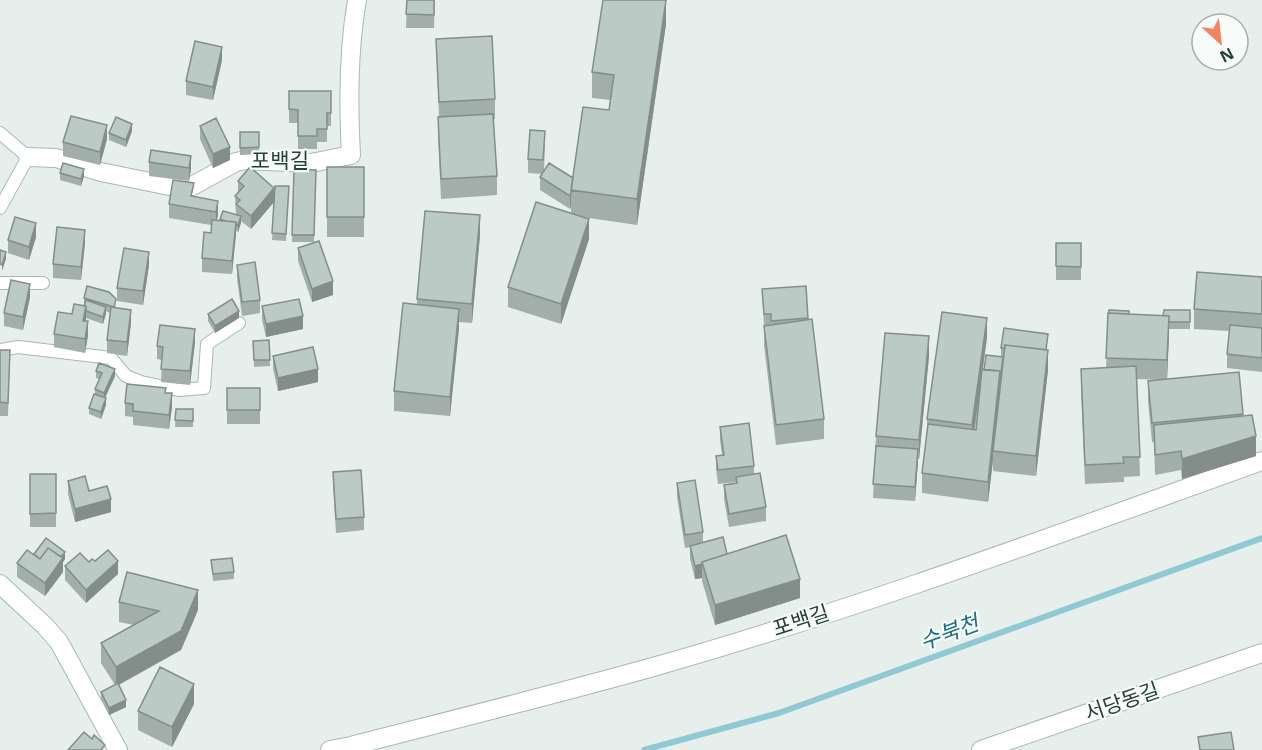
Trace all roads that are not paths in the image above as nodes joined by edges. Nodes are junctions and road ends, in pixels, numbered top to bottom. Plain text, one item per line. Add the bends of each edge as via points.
1 (357, 0) edge
2 (0, 133) edge
3 (28, 157) junction
4 (0, 208) edge
5 (0, 283) edge
6 (43, 283) dead end
7 (239, 323) dead end
8 (0, 350) edge
9 (1262, 461) edge
10 (0, 584) edge
11 (1262, 653) edge
12 (118, 750) edge
13 (330, 750) edge
14 (981, 750) edge

1 - 3 street, 포백길 via 348,86 351,155 311,163 246,160 192,186 179,188 56,158
2 - 3 lane
3 - 4 lane
5 - 6 lane
7 - 8 lane via 207,344 204,388 179,390 141,382 126,376 111,358 18,348
9 - 13 street, 포백길 via 908,586 744,639
10 - 12 street via 59,642
11 - 14 street, 서당동길

